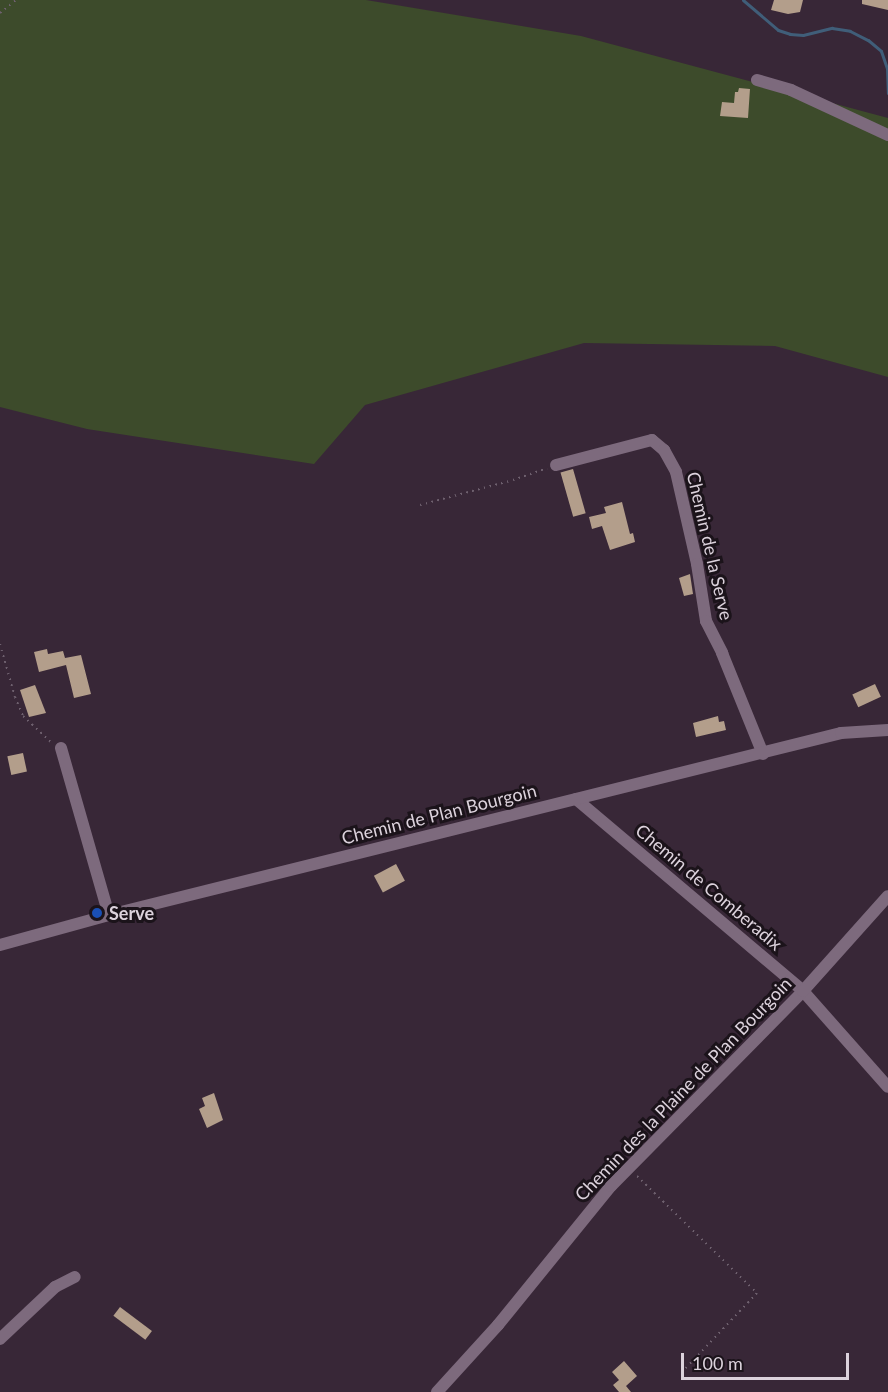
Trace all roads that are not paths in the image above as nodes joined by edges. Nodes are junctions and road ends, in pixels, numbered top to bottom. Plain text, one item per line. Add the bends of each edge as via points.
1 (757, 80) dead end
2 (888, 135) edge
3 (556, 465) road end
4 (888, 730) edge
5 (61, 748) road end
6 (763, 754) junction
7 (576, 799) junction
8 (888, 896) edge
9 (109, 915) junction
10 (0, 945) edge
11 (803, 991) junction
12 (888, 1087) edge
13 (75, 1277) dead end
14 (0, 1339) edge
15 (437, 1392) edge

1 - 2 street via 791,90
3 - 6 street, Chemin de la Serve via 652,440 664,450 676,472 698,564 706,621
4 - 6 street, Chemin de Plan Bourgoin via 841,733
5 - 9 street
6 - 7 street, Chemin de Plan Bourgoin
7 - 9 street, Chemin de Plan Bourgoin
7 - 11 street, Chemin de Comberadix
8 - 11 street, Chemin des la Plaine de Plan Bourgoin
9 - 10 street, Chemin de Plan Bourgoin
11 - 12 street, Chemin de Comberadix
11 - 15 street, Chemin des la Plaine de Plan Bourgoin via 611,1186 498,1325
13 - 14 street via 55,1287

